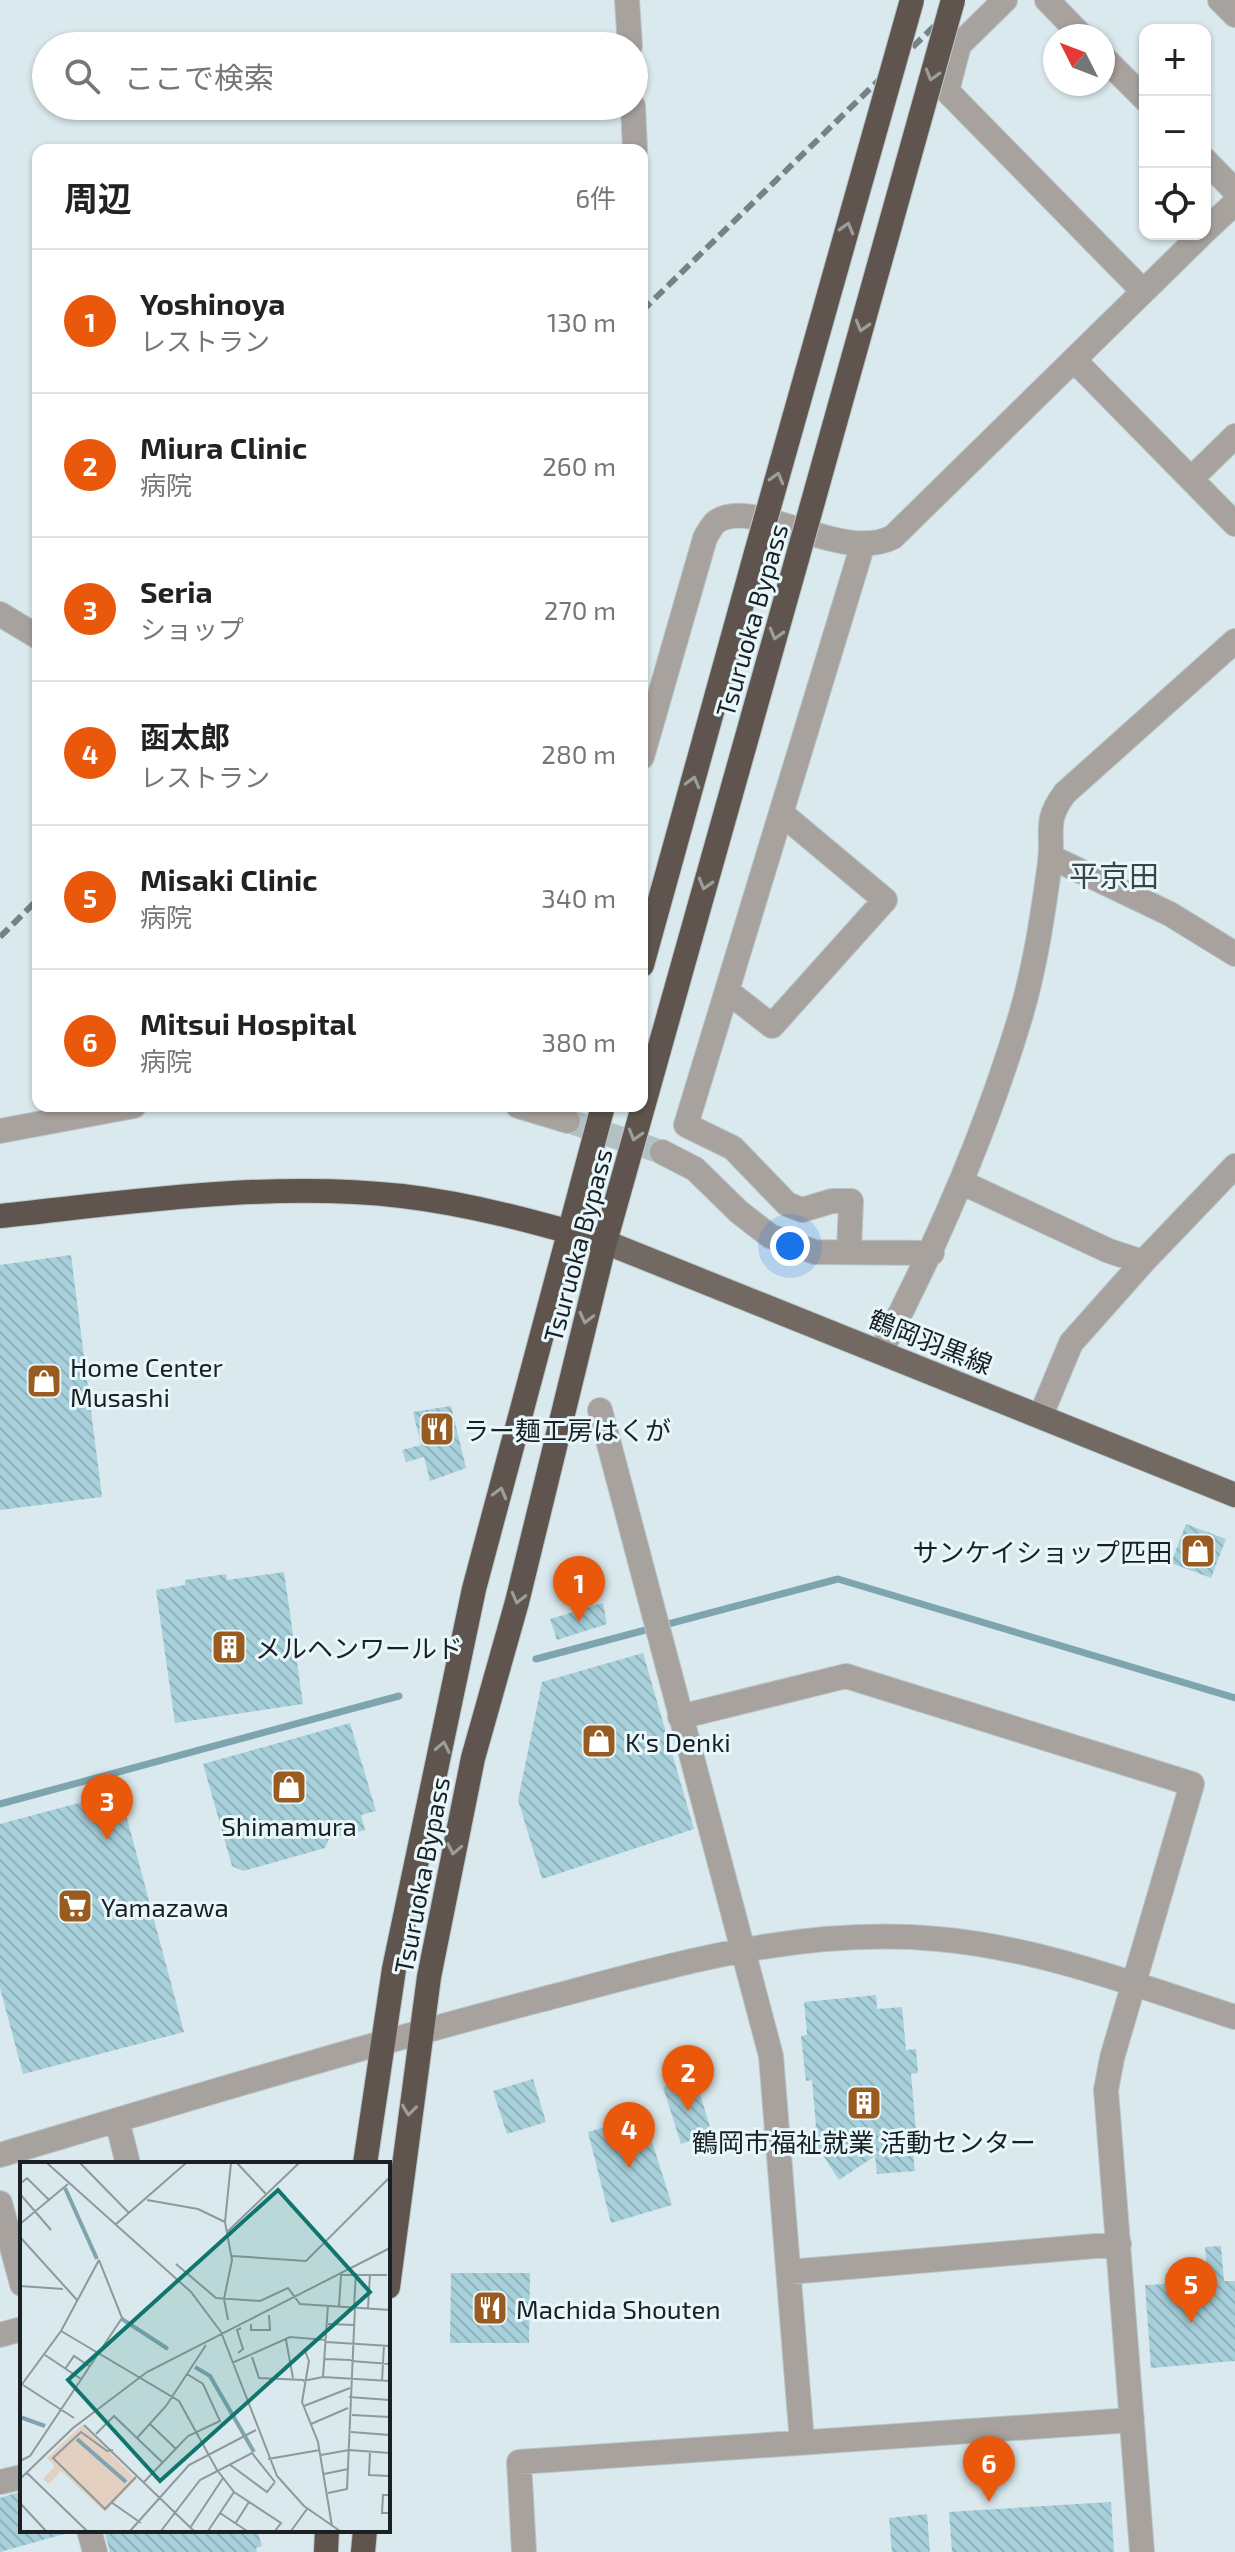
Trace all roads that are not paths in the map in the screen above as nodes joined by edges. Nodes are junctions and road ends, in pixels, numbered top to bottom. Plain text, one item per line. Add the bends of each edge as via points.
1 (627, 0) edge
2 (912, 0) edge
3 (953, 0) edge
4 (1005, 0) edge
5 (1047, 0) edge
6 (1220, 0) edge
7 (1235, 15) edge
8 (1070, 24) edge
9 (629, 32) edge
10 (1115, 69) edge
11 (1142, 96) edge
12 (634, 120) edge
13 (635, 144) edge
14 (1211, 166) edge
15 (1235, 191) edge
16 (1235, 203) edge
17 (1211, 226) edge
18 (1197, 240) edge
19 (1143, 291) junction
20 (1074, 360) junction
21 (1235, 436) edge
22 (1193, 477) junction
23 (1235, 524) edge
24 (863, 544) junction
25 (0, 614) edge
26 (32, 633) edge
27 (1235, 641) edge
28 (648, 736) edge
29 (781, 813) junction
30 (1051, 857) junction
31 (648, 943) edge
32 (1235, 954) edge
33 (727, 991) junction
34 (648, 1089) edge
35 (102, 1112) edge
36 (538, 1112) edge
37 (601, 1112) edge
38 (642, 1112) edge
39 (568, 1121) tunnel mouth
40 (0, 1131) edge
41 (662, 1152) tunnel mouth
42 (1235, 1166) edge
43 (963, 1183) junction
44 (0, 1216) edge
45 (568, 1231) junction
46 (605, 1242) junction
47 (849, 1251) junction
48 (932, 1253) junction
49 (1143, 1262) junction
50 (881, 1351) junction
51 (600, 1410) dead end
52 (1041, 1415) junction
53 (1235, 1495) edge
54 (680, 1717) junction
55 (742, 1948) junction
56 (1134, 1985) junction
57 (1235, 2017) edge
58 (420, 2033) junction
59 (382, 2043) junction
60 (117, 2120) junction
61 (0, 2155) edge
62 (128, 2162) edge
63 (365, 2162) edge
64 (0, 2203) edge
65 (1119, 2244) junction
66 (390, 2271) edge
67 (789, 2272) junction
68 (20, 2277) edge
69 (20, 2330) edge
70 (0, 2335) edge
71 (1132, 2420) junction
72 (802, 2442) junction
73 (20, 2477) edge
74 (0, 2482) edge
75 (90, 2532) edge
76 (365, 2532) edge
77 (95, 2552) edge
78 (363, 2552) edge
79 (524, 2552) edge
80 (1142, 2552) edge

1 - 9 street
31 -> 2 highway, Tsuruoka Bypass, bridge
3 -> 34 highway, Tsuruoka Bypass, bridge
4 - 19 street via 959,45 947,91
5 - 8 street
6 - 7 street
10 - 11 street
12 - 13 street
14 - 15 street
16 - 17 street
18 - 19 street
19 - 20 street
20 - 22 street
20 - 24 street via 893,537 878,545
21 - 22 street
22 - 23 street
24 - 28 street via 750,517 716,522 705,538
24 - 29 street
25 - 26 street
27 - 30 street via 1065,793 1050,821
29 - 33 street
29 - 33 street via 885,900 772,1026
30 - 32 street via 1170,914
30 - 43 street via 1021,1017
33 - 47 street via 686,1125 733,1148 787,1204 802,1210 851,1201
35 - 40 street
36 - 39 street
37 - 45 highway, Tsuruoka Bypass
38 -> 46 highway, Tsuruoka Bypass, bridge
41 - 47 street via 695,1169 770,1236 815,1252
42 - 49 street
43 - 48 street
43 - 49 street
44 - 45 highway via 150,1200 313,1191 403,1196
45 - 46 highway
59 -> 45 highway, Tsuruoka Bypass via 474,1589
46 - 50 main road, 鶴岡羽黒線
46 -> 58 highway, Tsuruoka Bypass via 473,1758
47 - 48 street
48 - 50 street
49 - 52 street via 1071,1343
50 - 52 main road, 鶴岡羽黒線
51 - 54 street
52 - 53 main road, 鶴岡羽黒線
54 - 55 street
54 - 56 street via 846,1676 1192,1784
55 - 56 street via 838,1937 940,1939 1040,1956
55 - 58 street
55 - 67 street via 771,2056
56 - 57 street
56 - 65 street via 1106,2090
58 - 59 street
58 -> 66 highway, Tsuruoka Bypass
59 - 60 street
59 - 63 highway, Tsuruoka Bypass
60 - 61 street
60 - 62 street
64 - 68 street
65 - 67 street
65 - 71 street
67 - 72 street
69 - 70 street
71 - 72 street
71 - 80 street
72 - 79 street via 519,2462
73 - 74 street
75 - 77 street
76 - 78 highway

